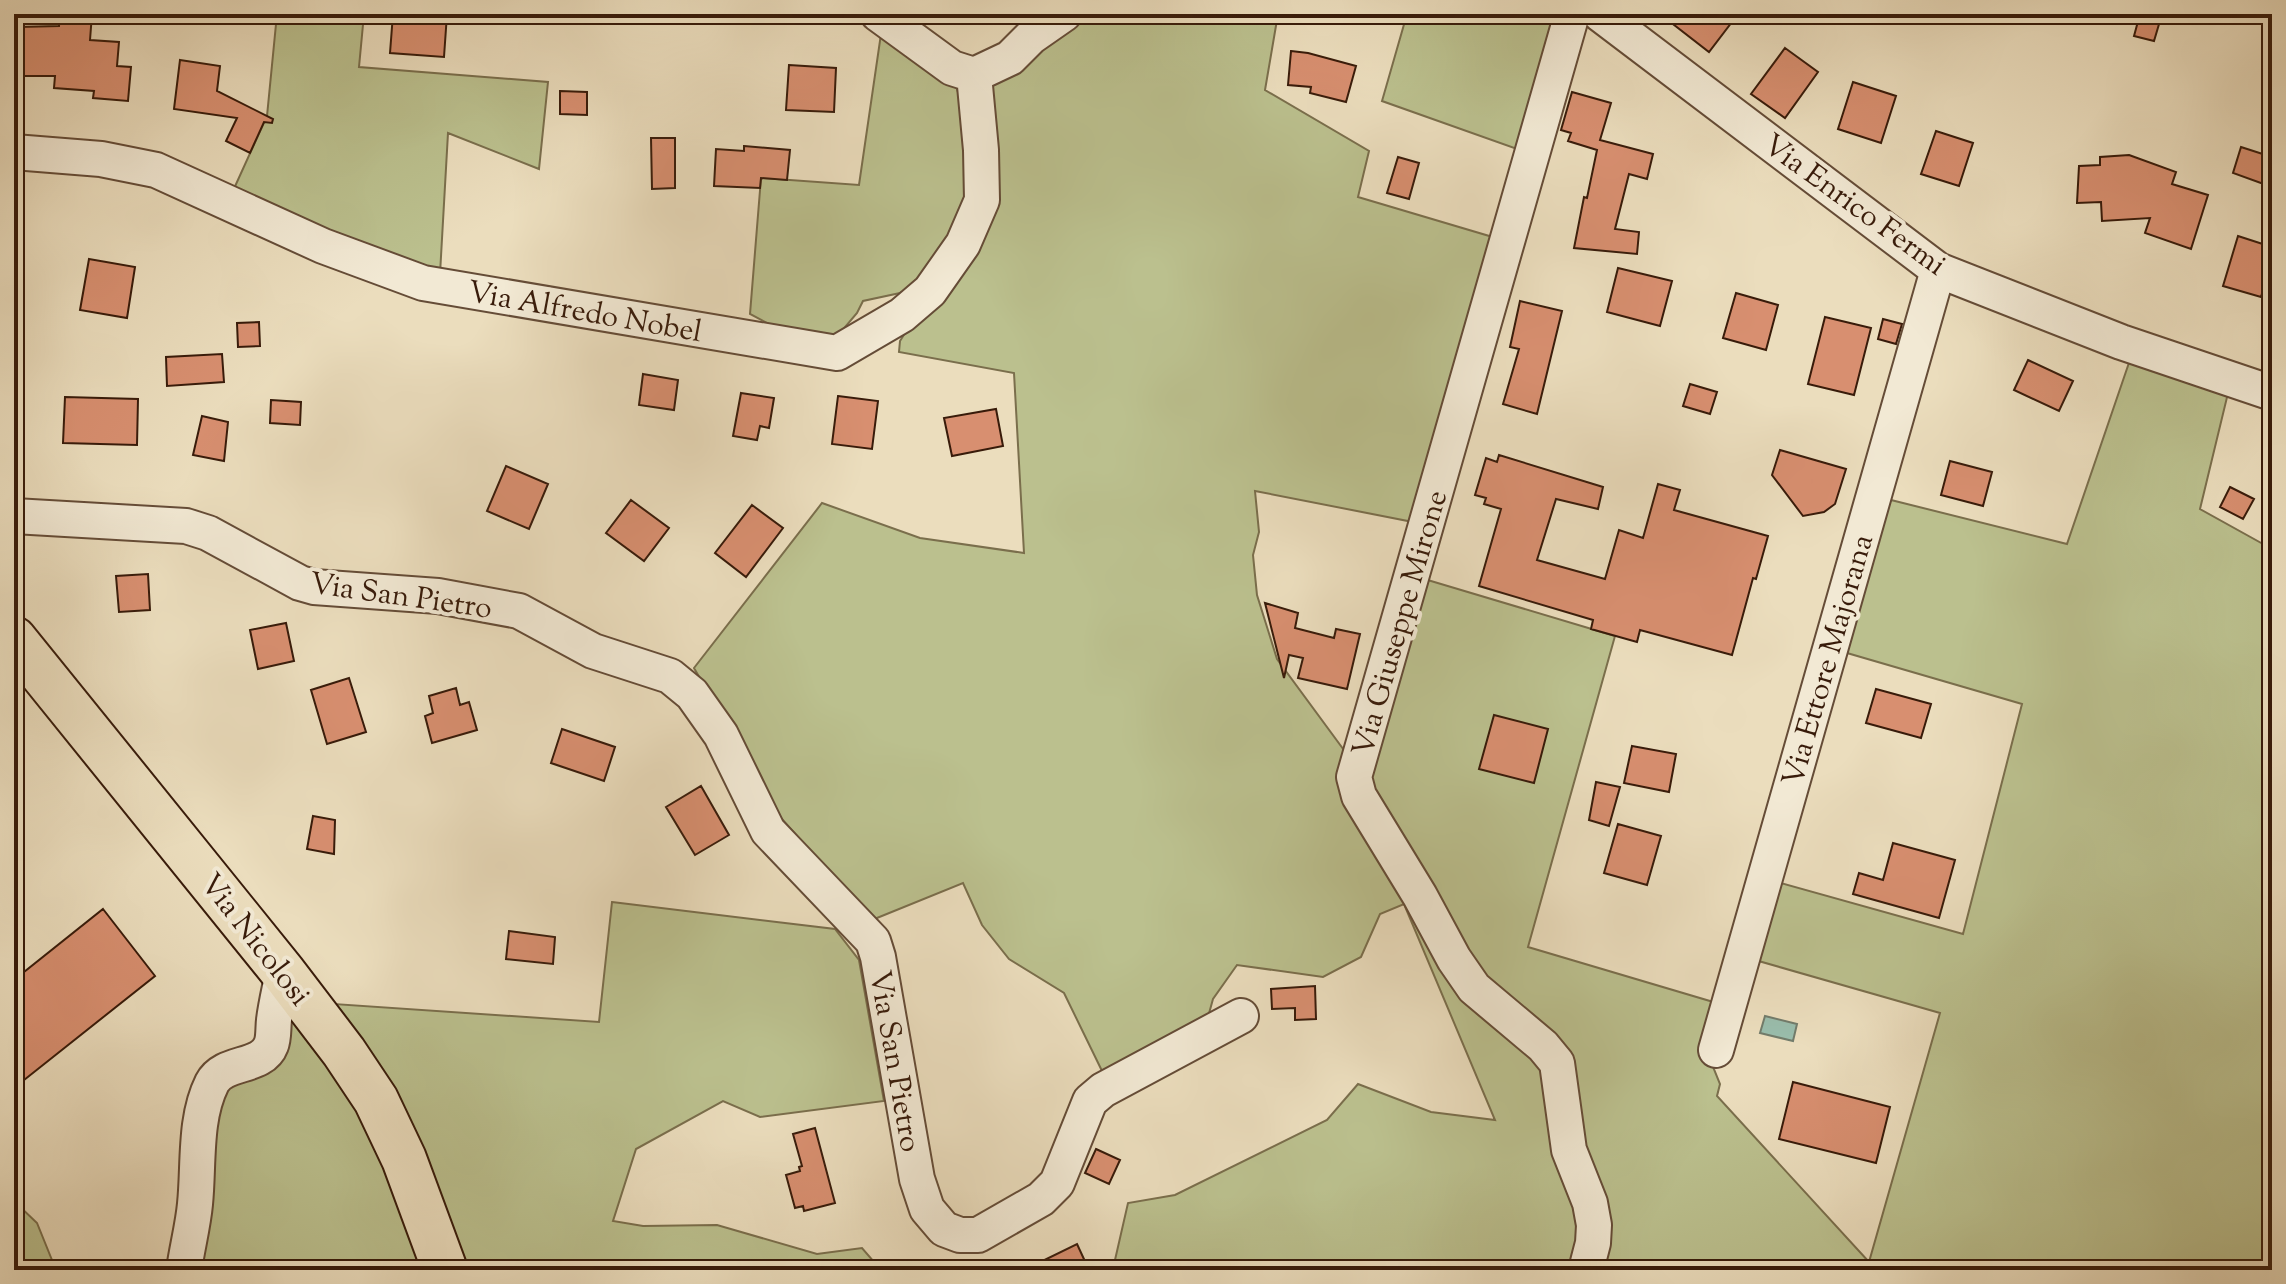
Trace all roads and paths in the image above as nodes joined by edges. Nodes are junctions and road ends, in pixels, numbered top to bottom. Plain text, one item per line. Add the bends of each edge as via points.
1 (878, 14) edge
2 (1064, 14) edge
3 (1572, 14) edge
4 (1600, 14) edge
5 (974, 75) junction
6 (14, 152) edge
7 (1938, 270) junction
8 (2272, 393) edge
9 (14, 516) edge
10 (14, 639) edge
11 (283, 972) junction
12 (1241, 1016) dead end
13 (1716, 1050) dead end
14 (184, 1270) edge
15 (445, 1270) edge
16 (1586, 1270) edge

1 - 5 street via 952,68
2 - 5 street via 1010,58
3 - 16 street, Via Giuseppe Mirone via 1354,777 1359,796 1474,988 1557,1063 1569,1150 1594,1225
4 - 7 street, Via Enrico Fermi
5 - 6 street, Via Alfredo Nobel via 982,200 963,244 930,291 902,315 837,353 423,283 323,246 156,170
7 - 8 street, Via Enrico Fermi via 2121,342
7 - 13 street, Via Ettore Majorana
9 - 12 street, Via San Pietro via 186,526 300,583 438,596 519,611 593,651 670,676 692,694 721,735 768,831 873,941 917,1179 927,1209 944,1229 978,1235 1041,1199 1057,1183 1090,1101
10 - 11 main road, Via Nicolosi
11 - 14 street via 271,1045 214,1079 206,1096
11 - 15 main road, Via Nicolosi via 376,1100

